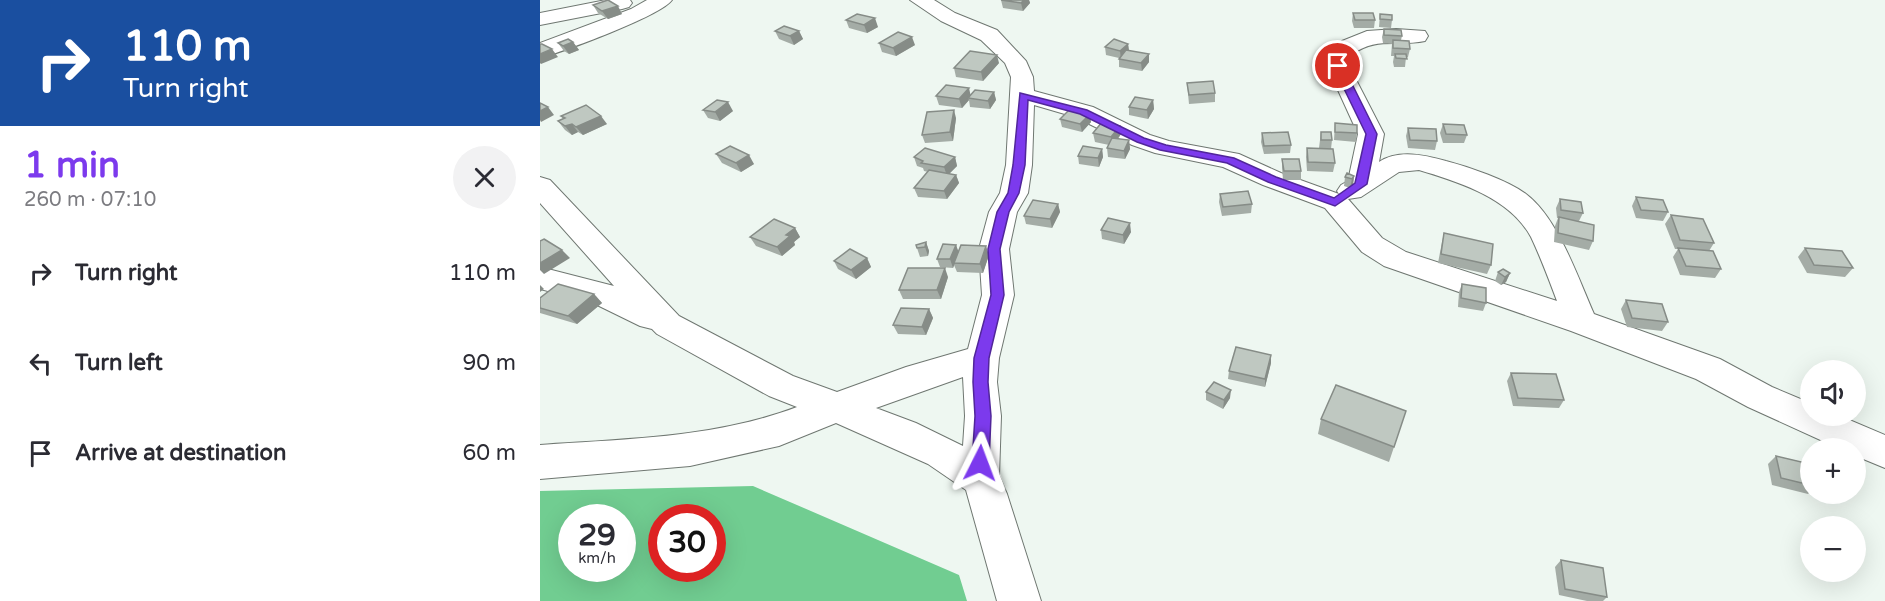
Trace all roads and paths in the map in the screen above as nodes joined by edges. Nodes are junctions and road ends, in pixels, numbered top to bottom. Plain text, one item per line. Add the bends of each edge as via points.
1 (638, 0) edge
2 (662, 0) edge
3 (920, 0) edge
4 (540, 19) edge
5 (1417, 36) dead end
6 (540, 51) edge
7 (1023, 95) junction
8 (1361, 184) junction
9 (540, 186) edge
10 (1335, 202) junction
11 (540, 278) edge
12 (1582, 322) junction
13 (668, 325) junction
14 (982, 358) junction
15 (835, 407) junction
16 (1885, 452) edge
17 (540, 462) edge
18 (980, 477) junction
19 (1018, 601) edge

1 - 4 street
2 - 6 street
3 - 7 street via 1003,46 1016,61
5 - 8 street via 1382,34 1354,40 1340,52 1338,66 1371,134
7 - 10 street via 1084,112 1164,148 1230,160
7 - 14 street via 1019,165 1014,193 1003,212 994,249 998,295
8 - 10 street
8 - 12 street via 1392,165 1420,162 1463,174 1517,201 1543,232
9 - 13 street
10 - 12 street via 1372,245 1395,259
11 - 13 street via 600,293
12 - 16 street via 1708,369 1760,397
13 - 15 street via 781,386
14 - 15 street
14 - 18 street
15 - 17 street via 779,430 690,450
15 - 18 street via 941,452
18 - 19 street

